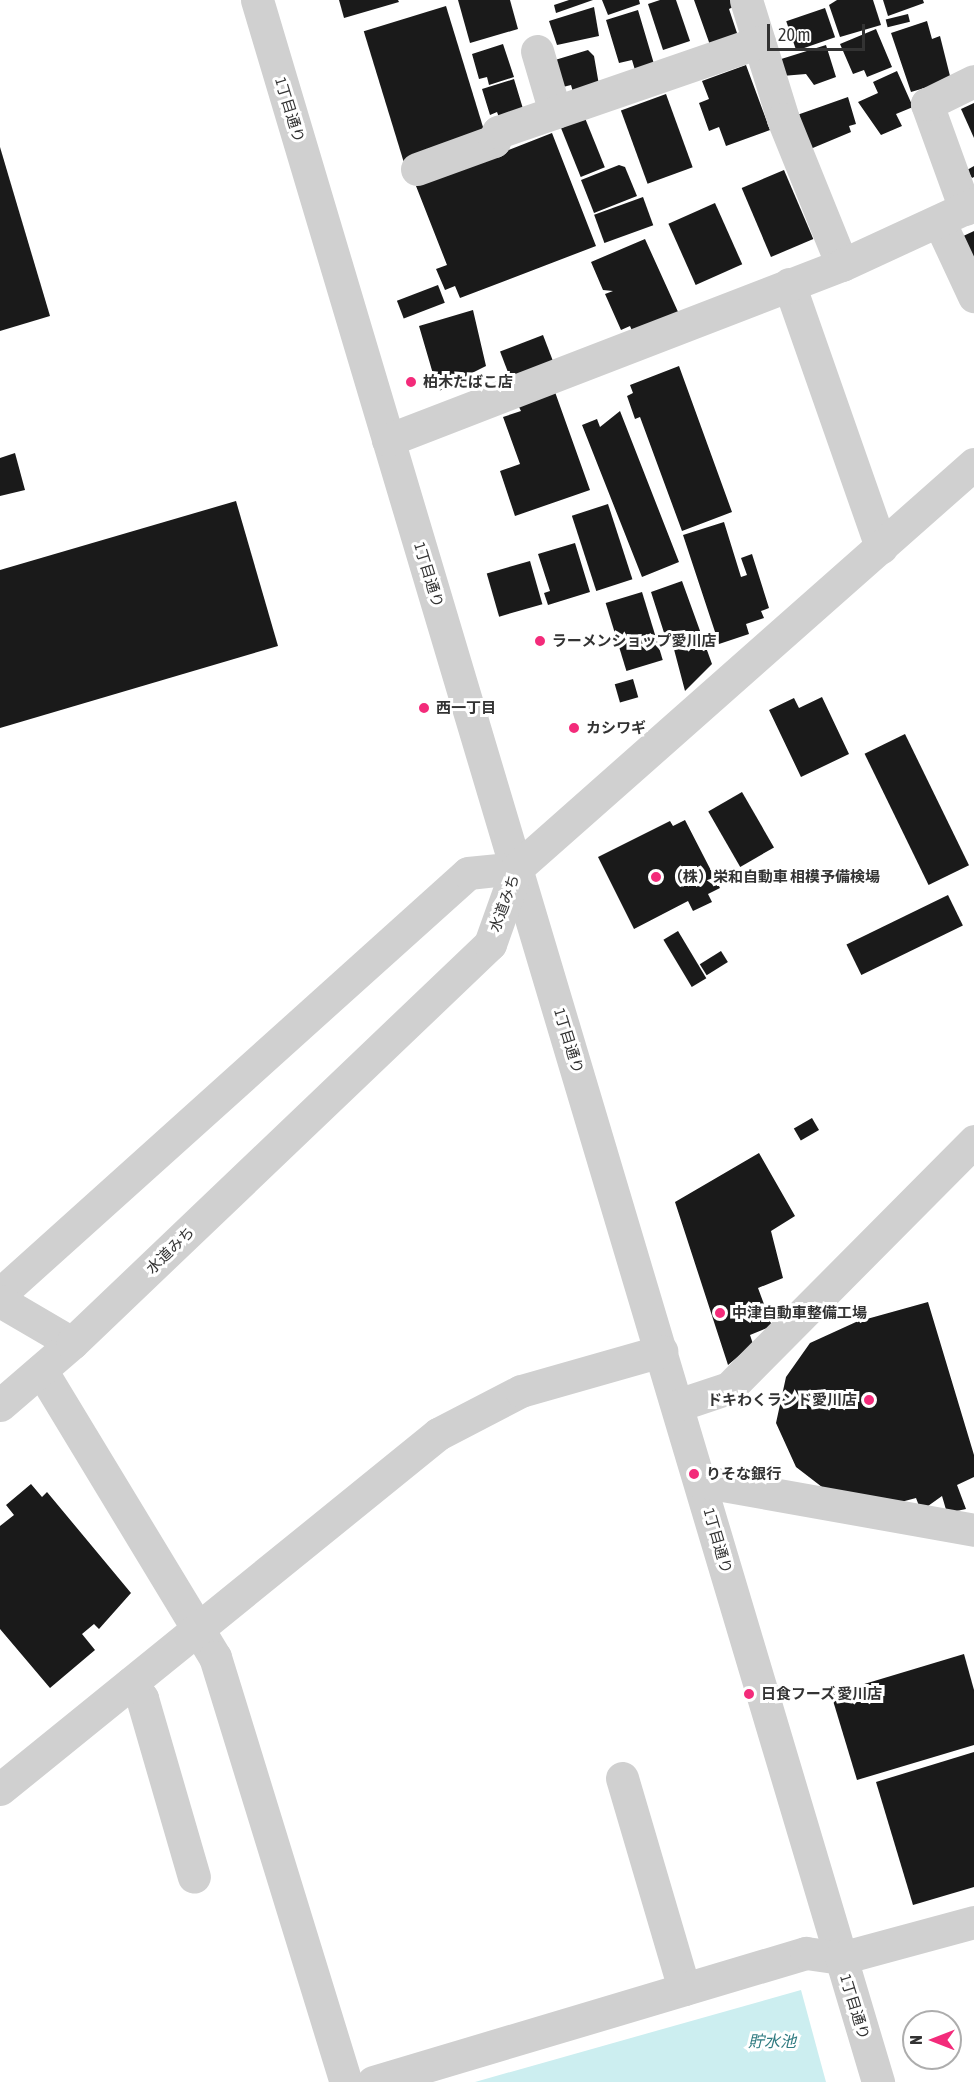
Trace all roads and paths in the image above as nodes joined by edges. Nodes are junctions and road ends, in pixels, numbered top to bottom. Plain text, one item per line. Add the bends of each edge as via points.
1 (257, 0) edge
2 (746, 0) edge
3 (759, 42) junction
4 (537, 51) dead end
5 (974, 81) edge
6 (548, 114) junction
7 (417, 169) dead end
8 (959, 211) edge
9 (842, 265) junction
10 (789, 284) junction
11 (974, 296) edge
12 (388, 440) junction
13 (974, 464) edge
14 (881, 547) junction
15 (517, 868) junction
16 (974, 1141) edge
17 (0, 1294) edge
18 (0, 1301) edge
19 (72, 1343) junction
20 (661, 1351) junction
21 (41, 1370) junction
22 (0, 1405) edge
23 (678, 1405) junction
24 (700, 1481) junction
25 (974, 1530) edge
26 (197, 1628) junction
27 (130, 1683) junction
28 (622, 1778) dead end
29 (0, 1789) edge
30 (194, 1877) dead end
31 (974, 1922) edge
32 (841, 1958) junction
33 (684, 1989) junction
34 (346, 2082) edge
35 (373, 2082) edge
36 (878, 2082) edge

1 - 12 street, 1丁目通り
2 - 3 street
3 - 6 street
3 - 9 street via 783,119
4 - 6 street
5 - 8 street via 927,104
6 - 7 street via 498,132 494,141
8 - 9 street
8 - 11 street
9 - 10 street
10 - 12 street
10 - 14 street
12 - 15 street, 1丁目通り
13 - 14 street
14 - 15 street
15 - 17 street, 水道みち via 468,873
15 - 19 street, 水道みち via 490,944
15 - 20 street, 1丁目通り
16 - 23 street via 729,1388
18 - 19 street
19 - 21 street, 水道みち
20 - 23 street, 1丁目通り
20 - 26 street via 521,1391 438,1434
21 - 22 street, 水道みち
21 - 26 street
23 - 24 street, 1丁目通り
24 - 25 street
24 - 32 street, 1丁目通り
26 - 27 street
26 - 34 street via 215,1657
27 - 29 street
27 - 30 street via 142,1698 170,1839
28 - 33 street via 631,1854
31 - 32 street
32 - 33 street via 806,1953
32 - 36 street, 1丁目通り
33 - 35 street

